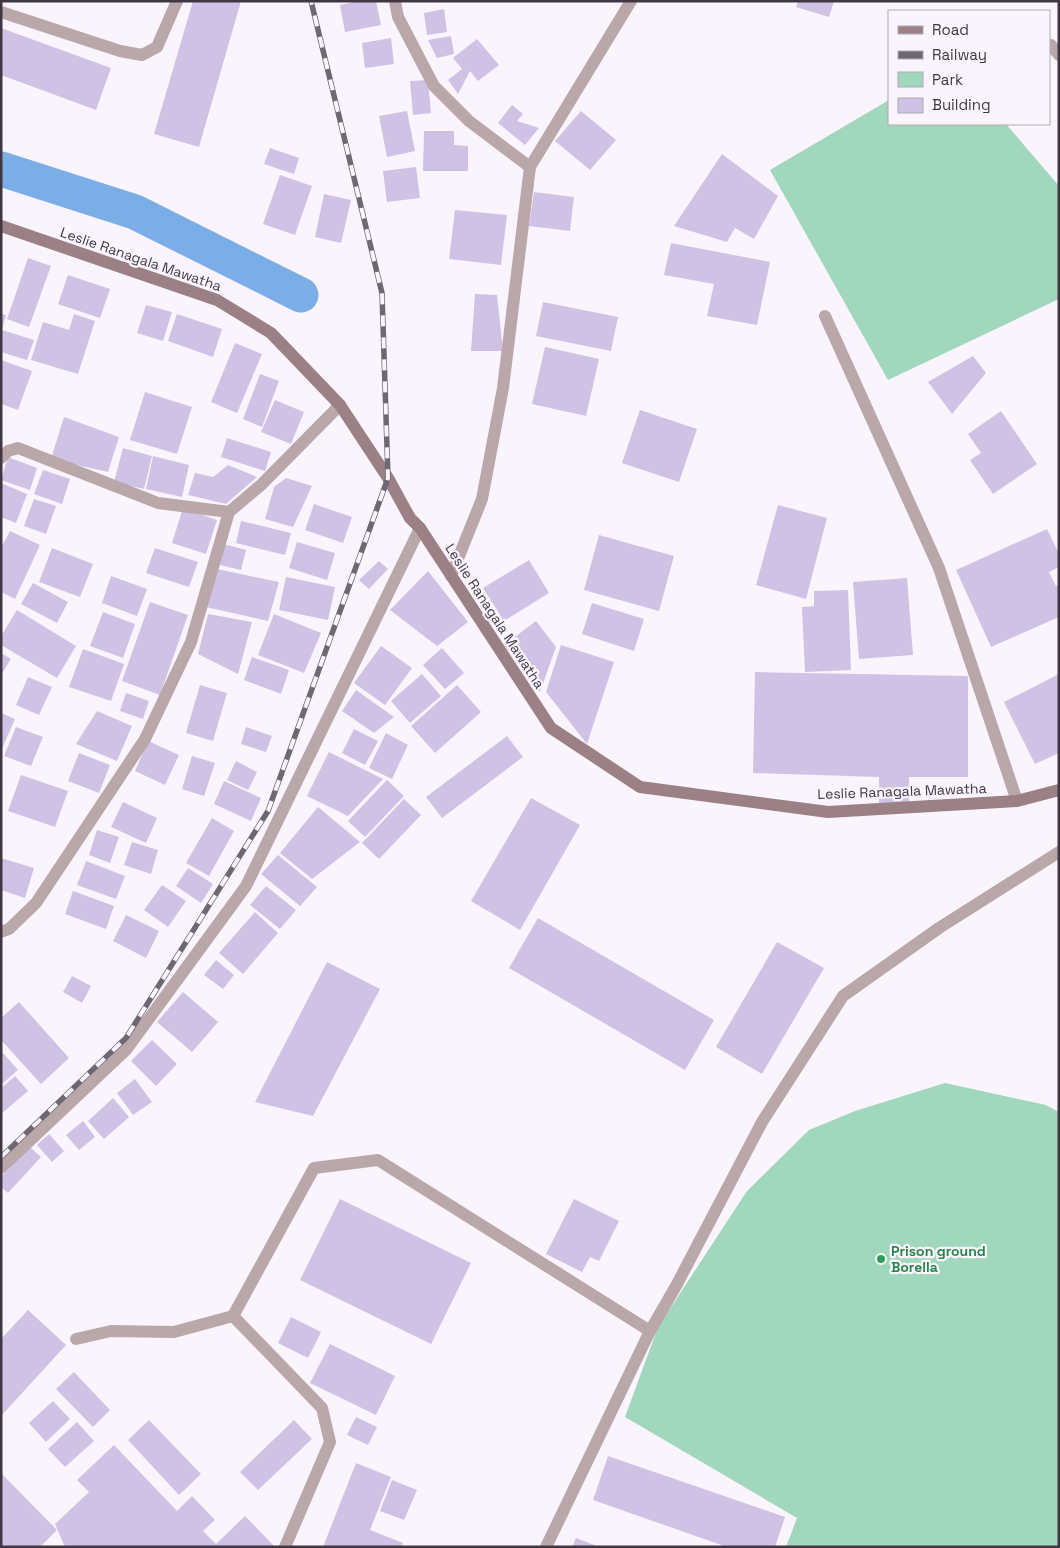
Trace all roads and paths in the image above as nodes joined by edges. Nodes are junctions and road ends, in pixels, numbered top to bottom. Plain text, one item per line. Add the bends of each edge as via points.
1 (177, 1) edge
2 (395, 1) edge
3 (630, 1) edge
4 (1, 12) edge
5 (530, 167) junction
6 (1, 226) edge
7 (826, 316) dead end
8 (340, 405) junction
9 (1, 458) edge
10 (229, 512) junction
11 (420, 528) junction
12 (451, 576) junction
13 (1059, 790) edge
14 (1017, 801) junction
15 (1059, 852) edge
16 (1, 932) edge
17 (1, 1168) edge
18 (233, 1316) junction
19 (650, 1331) junction
20 (76, 1339) dead end
21 (284, 1547) edge
22 (546, 1547) edge

1 - 4 street via 157,47 142,55 120,51
2 - 5 street via 398,17 434,86 469,120
3 - 5 street
5 - 12 street via 503,388 482,499
6 - 8 street, Leslie Ranagala Mawatha via 217,300 272,333
7 - 14 street via 939,568
8 - 10 street via 261,485
8 - 11 street, Leslie Ranagala Mawatha via 410,518
9 - 10 street via 18,448 158,503
10 - 16 street via 191,642 145,739 36,903
11 - 12 street, Leslie Ranagala Mawatha
11 - 17 street via 246,886 126,1050
12 - 14 street, Leslie Ranagala Mawatha via 551,728 640,787 828,812
13 - 14 street, Leslie Ranagala Mawatha
15 - 19 street via 939,928 843,996 762,1122
18 - 19 street via 314,1168 378,1160
18 - 20 street via 174,1332 111,1332
18 - 21 street via 322,1408 330,1442
19 - 22 street

